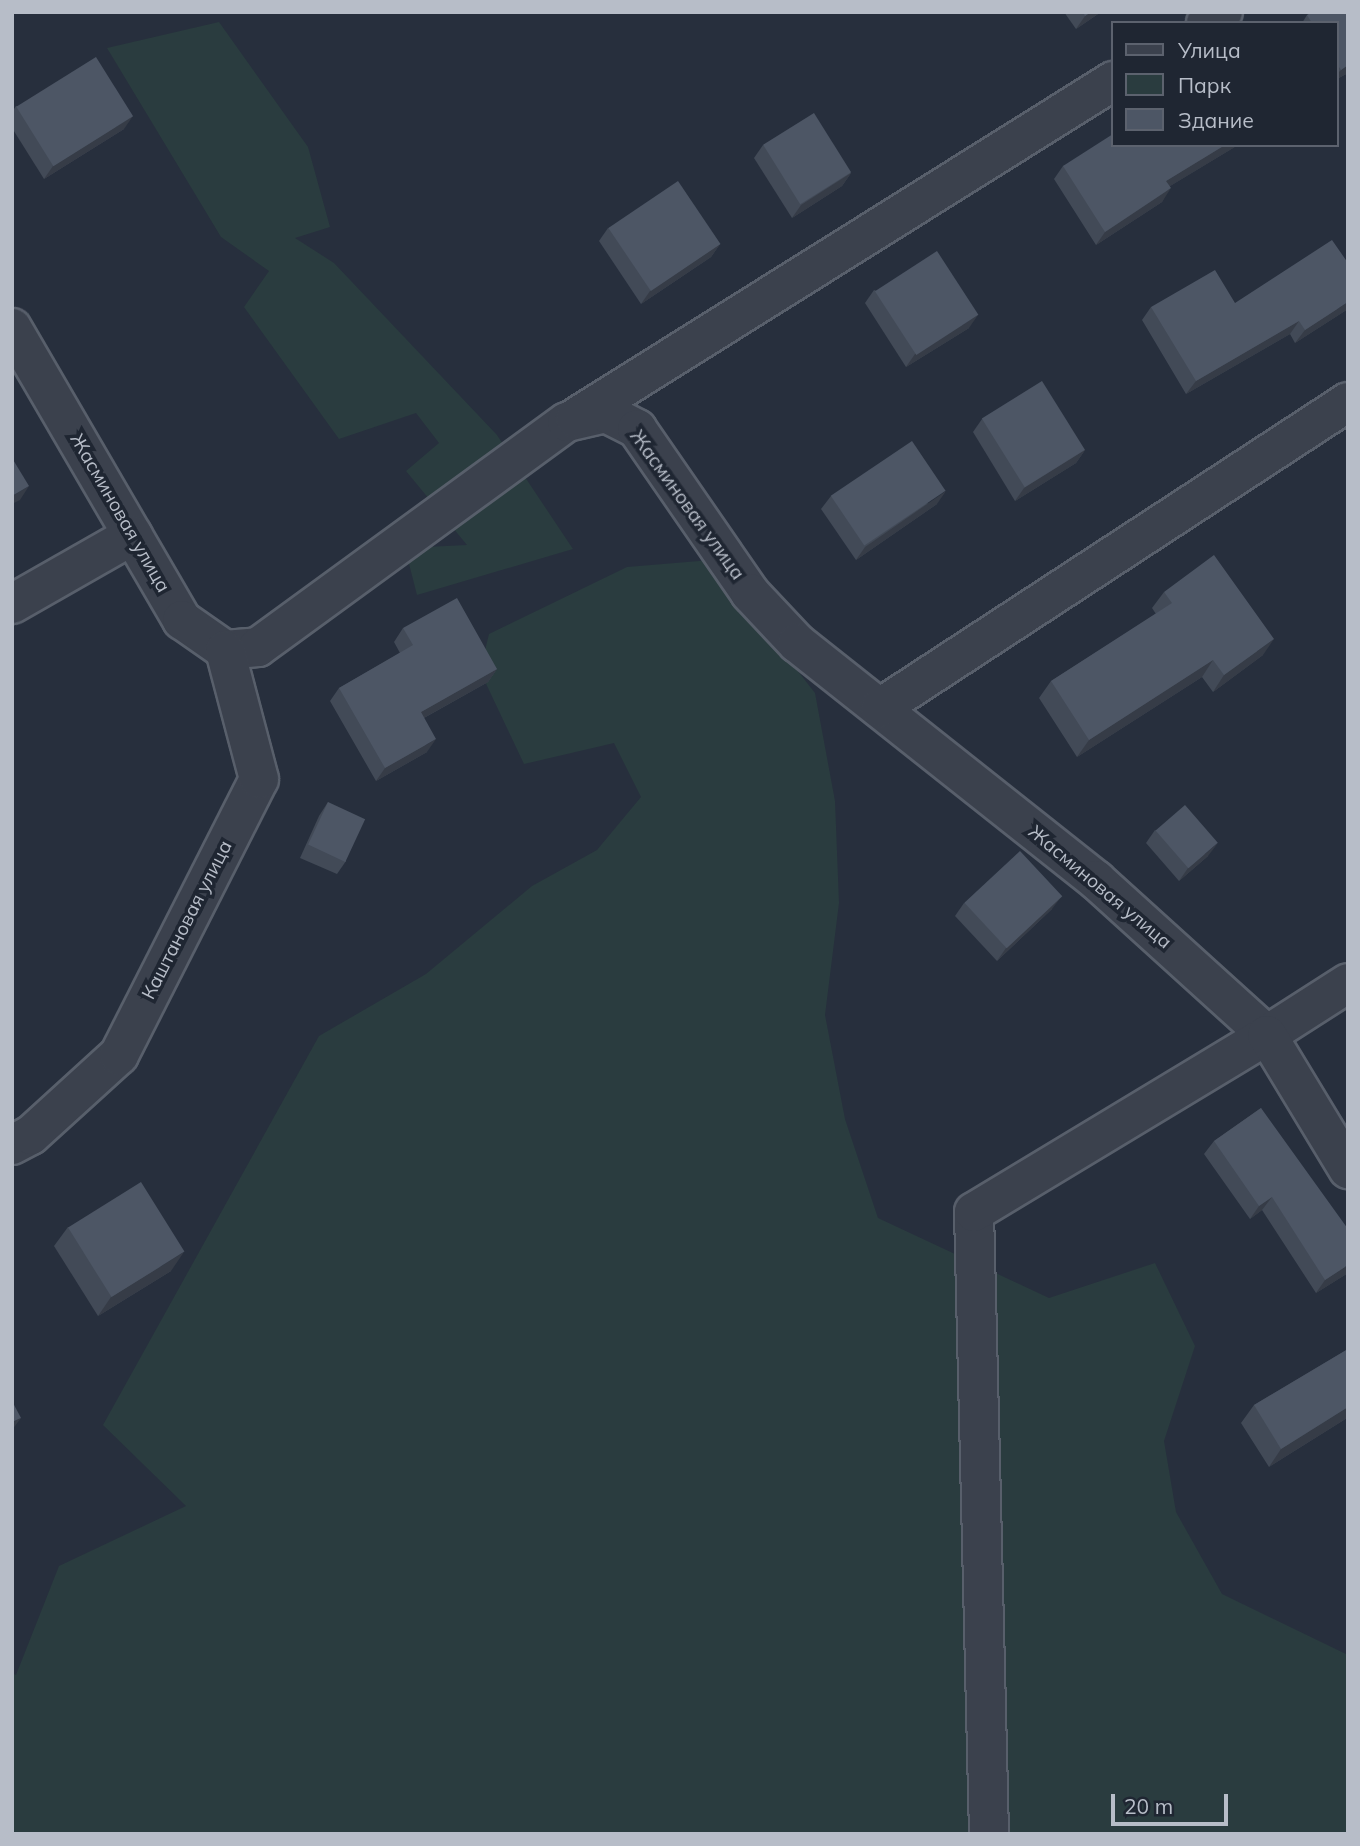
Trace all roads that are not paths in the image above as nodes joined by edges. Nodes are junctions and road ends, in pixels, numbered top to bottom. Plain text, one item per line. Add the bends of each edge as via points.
1 (1112, 82) edge
2 (12, 328) edge
3 (1348, 402) edge
4 (567, 422) junction
5 (133, 535) junction
6 (12, 604) edge
7 (225, 650) junction
8 (880, 708) junction
9 (1348, 983) edge
10 (1267, 1035) junction
11 (12, 1146) edge
12 (1348, 1169) edge
13 (989, 1834) edge

1 - 4 street
2 - 5 street, Жасминовая улица
3 - 8 street
4 - 7 street, Жасминовая улица via 258,647
4 - 8 street, Жасминовая улица via 606,413 636,429 751,593 797,643
5 - 6 street
5 - 7 street, Жасминовая улица via 182,620
7 - 11 street, Каштановая улица via 258,779 119,1055 31,1135
8 - 10 street, Жасминовая улица via 1096,880
9 - 10 street
10 - 12 street, Жасминовая улица
10 - 13 street via 974,1212

